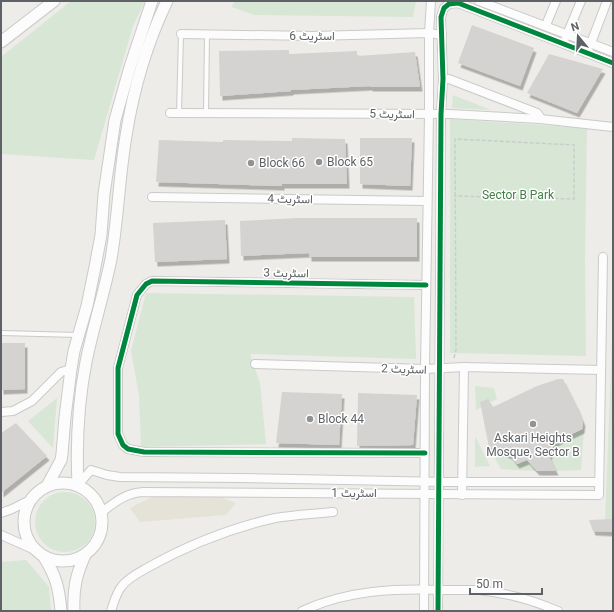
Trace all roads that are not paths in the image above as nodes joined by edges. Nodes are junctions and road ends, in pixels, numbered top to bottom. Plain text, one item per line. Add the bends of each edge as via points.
1 (54, 1) edge
2 (152, 1) edge
3 (167, 1) edge
4 (431, 1) edge
5 (479, 1) edge
6 (556, 1) edge
7 (581, 1) edge
8 (607, 1) edge
9 (445, 3) edge
10 (546, 25) junction
11 (429, 33) junction
12 (181, 34) joint
13 (207, 34) junction
14 (442, 34) junction
15 (568, 34) junction
16 (1, 42) edge
17 (564, 43) junction
18 (591, 43) junction
19 (613, 52) edge
20 (613, 63) edge
21 (443, 79) junction
22 (206, 112) junction
23 (170, 113) dead end
24 (179, 113) junction
25 (429, 114) junction
26 (441, 114) junction
27 (540, 119) junction
28 (613, 127) edge
29 (110, 162) junction
30 (122, 163) junction
31 (152, 197) dead end
32 (427, 201) junction
33 (603, 257) dead end
34 (426, 285) junction
35 (1, 333) edge
36 (79, 335) junction
37 (255, 364) dead end
38 (464, 368) junction
39 (71, 369) junction
40 (425, 369) junction
41 (440, 369) junction
42 (601, 370) junction
43 (1, 412) edge
44 (425, 453) junction
45 (425, 482) junction
46 (439, 482) junction
47 (462, 482) junction
48 (599, 482) junction
49 (78, 485) junction
50 (47, 486) junction
51 (425, 494) junction
52 (439, 494) junction
53 (462, 494) junction
54 (32, 499) junction
55 (102, 512) junction
56 (333, 512) dead end
57 (1, 513) edge
58 (1, 535) edge
59 (39, 553) junction
60 (86, 555) junction
61 (425, 589) junction
62 (438, 590) junction
63 (61, 611) edge
64 (74, 611) edge
65 (111, 611) edge
66 (302, 611) edge
67 (424, 611) edge
68 (438, 611) edge
69 (558, 611) edge

1 - 16 street
2 - 29 street via 118,108
3 - 30 street via 150,42 138,84
4 - 11 street
5 - 10 street
6 - 10 street
7 - 15 street
8 - 18 street
9 - 14 street via 441,17
9 - 17 street via 458,3
10 - 15 street
11 - 13 street, اسٹریٹ 6 via 313,36
11 - 14 street, اسٹریٹ 6
11 - 25 street
12 - 13 street, اسٹریٹ 6
12 - 24 lane
13 - 22 lane
14 - 21 street
15 - 17 street
15 - 18 street
17 - 20 street
18 - 19 street
21 - 26 street
21 - 27 street via 449,79 537,113
22 - 24 street, اسٹریٹ 5
22 - 25 street, اسٹریٹ 5
23 - 24 street, اسٹریٹ 5
25 - 26 street, اسٹریٹ 5
25 - 32 street
26 - 27 street, اسٹریٹ 5
26 - 41 street
27 - 28 street, اسٹریٹ 5
29 - 30 street
29 - 36 street via 104,194 101,235
30 - 49 street via 111,258 86,362 78,413
31 - 32 street, اسٹریٹ 4
32 - 34 street
33 - 42 street, اسٹریٹ 1
34 - 40 street
34 - 44 street, اسٹریٹ 3 via 152,281 137,295 118,368 118,434 128,449 144,452
35 - 36 lane
36 - 39 street
37 - 40 street, اسٹریٹ 2
38 - 41 street, اسٹریٹ 2
38 - 42 street, اسٹریٹ 2
38 - 47 street
39 - 43 street via 61,372 32,401 13,411
39 - 50 street via 61,460
40 - 41 street, اسٹریٹ 2
40 - 44 street
41 - 46 street
42 - 48 street, اسٹریٹ 1
44 - 45 street
45 - 46 street, اسٹریٹ 1
45 - 49 street, اسٹریٹ 1 via 120,477 91,470
45 - 51 street
46 - 47 street, اسٹریٹ 1
46 - 52 street
47 - 48 street, اسٹریٹ 1
47 - 53 street
48 - 53 street, اسٹریٹ 1 via 599,495
49 - 50 street via 62,483
49 - 55 street via 93,496
50 - 54 street
51 - 52 street, اسٹریٹ 1
51 - 55 street, اسٹریٹ 1 via 135,492
51 - 61 street
52 - 53 street, اسٹریٹ 1
52 - 62 street
54 - 57 street
54 - 59 street via 26,511 24,525 29,542
55 - 60 street via 103,522 99,541
56 - 65 street via 276,518 235,529 160,560 123,585
58 - 59 street
59 - 60 street via 54,561 65,562
59 - 63 street via 56,578
60 - 64 street via 74,587
61 - 62 street
61 - 66 street via 346,595
61 - 67 street
62 - 68 street
62 - 69 street via 478,590 516,596

